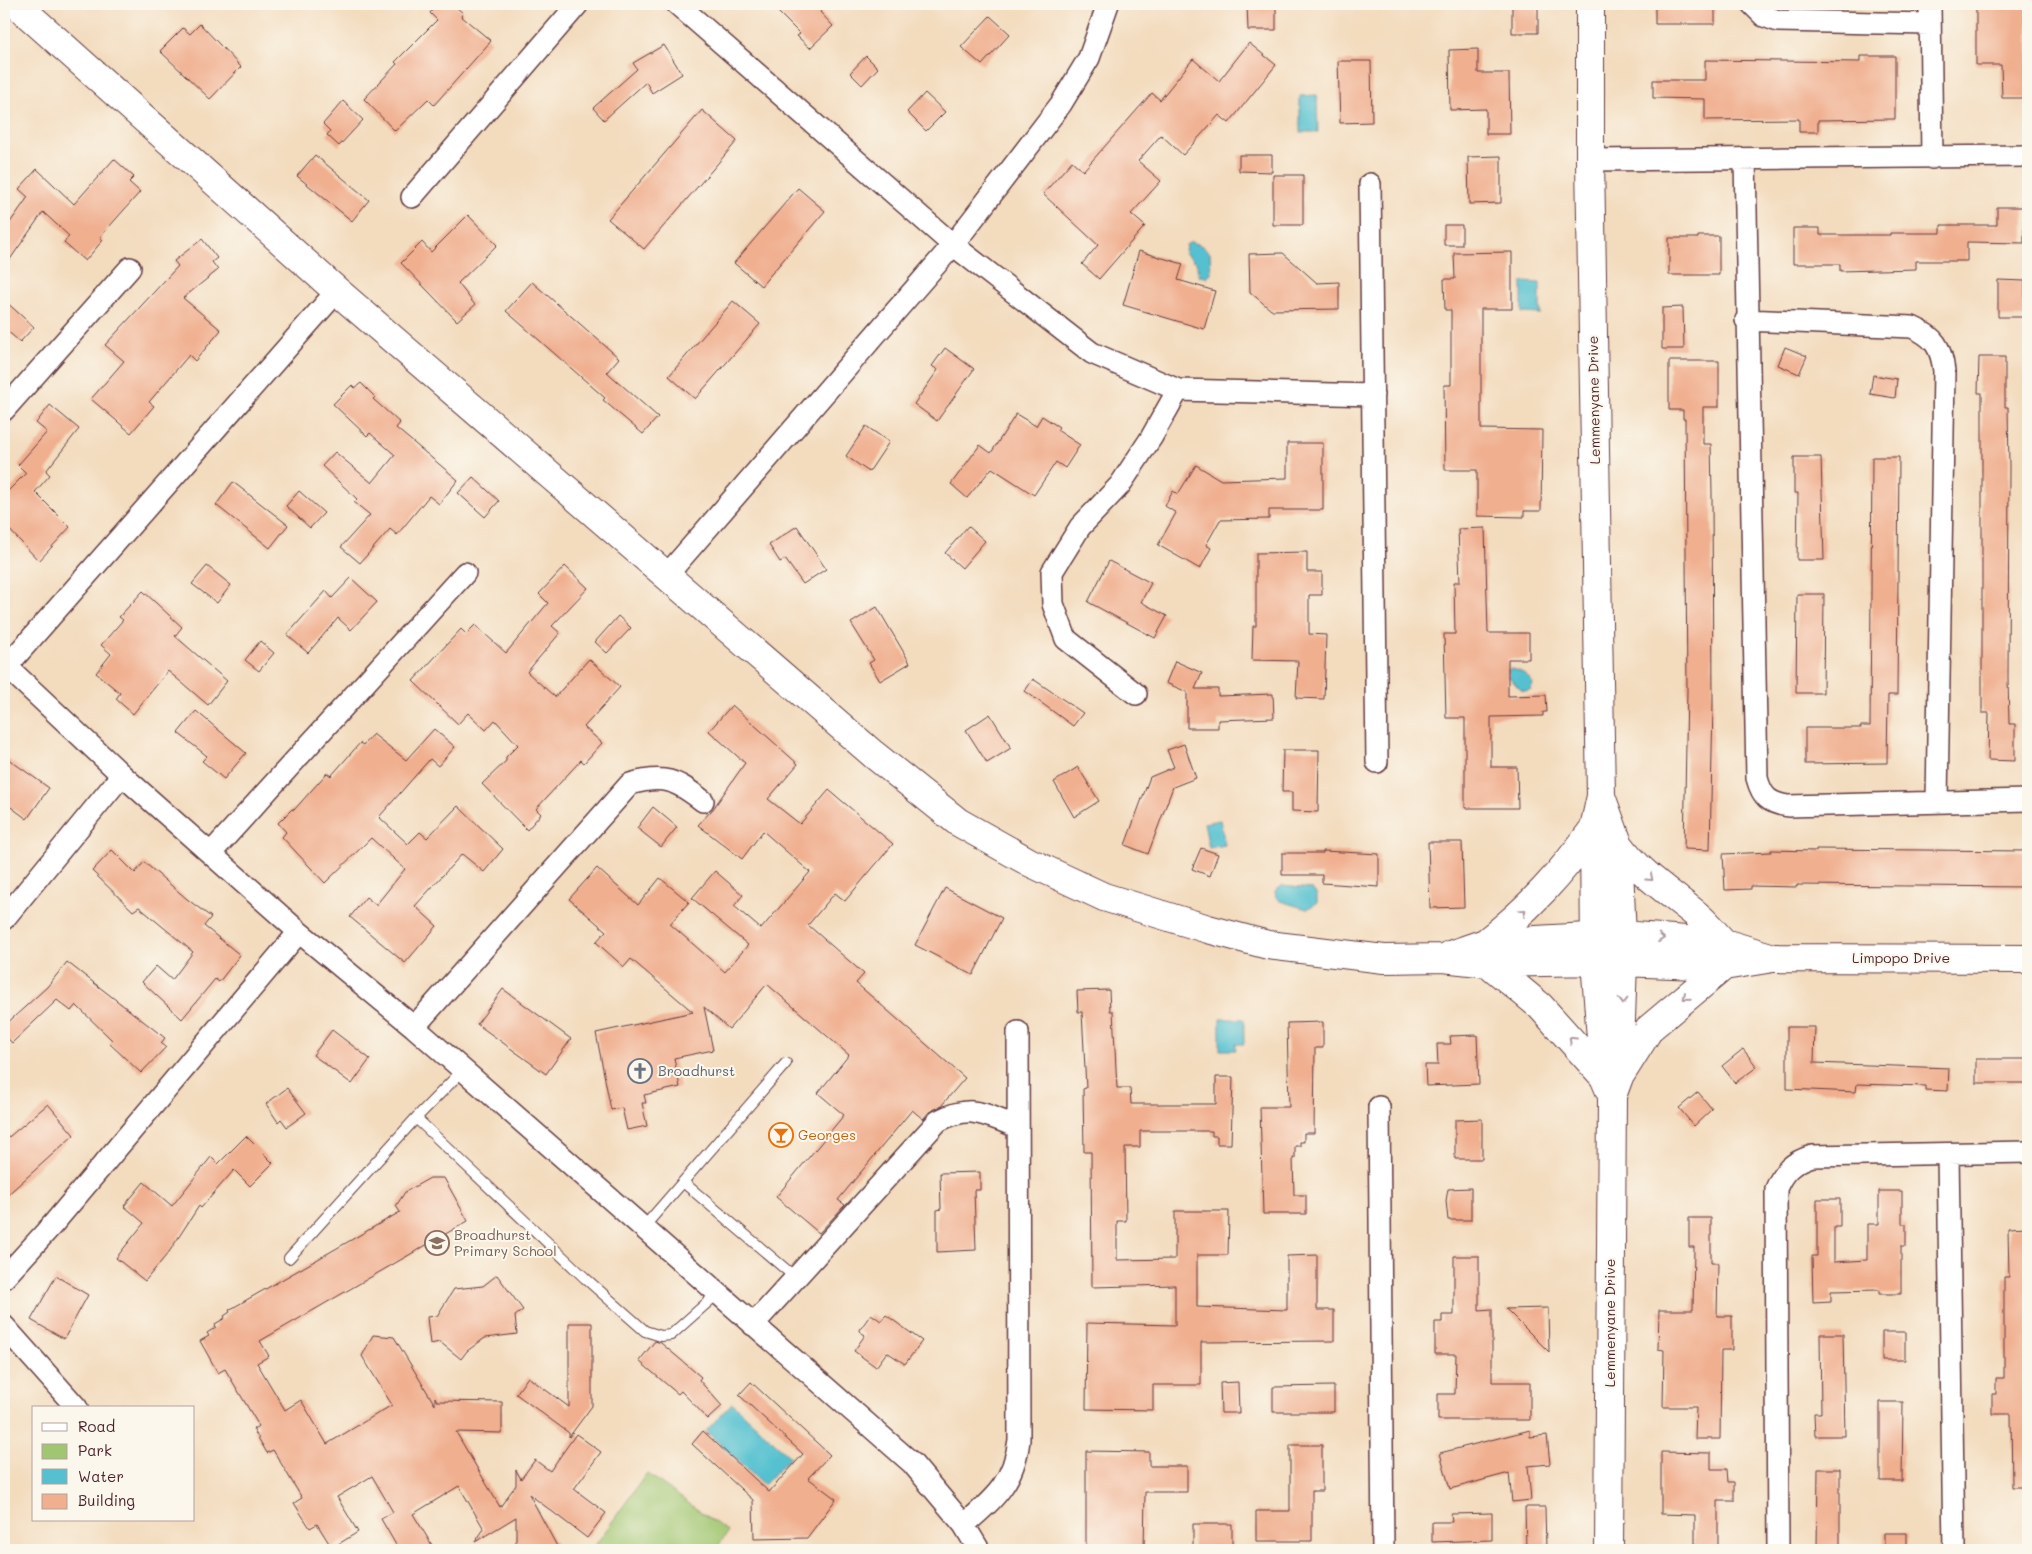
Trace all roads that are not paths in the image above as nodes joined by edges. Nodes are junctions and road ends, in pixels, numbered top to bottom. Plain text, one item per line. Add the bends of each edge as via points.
1 (16, 4) edge
2 (578, 4) edge
3 (677, 4) edge
4 (1108, 4) edge
5 (1590, 4) edge
6 (1752, 4) edge
7 (1930, 14) edge
8 (2028, 156) edge
9 (1932, 158) junction
10 (1744, 159) junction
11 (1590, 160) junction
12 (1370, 184) dead end
13 (412, 198) dead end
14 (953, 245) junction
15 (130, 268) dead end
16 (337, 291) junction
17 (1746, 320) junction
18 (1178, 390) junction
19 (1373, 395) junction
20 (4, 410) edge
21 (465, 573) dead end
22 (666, 576) junction
23 (5, 665) edge
24 (1136, 694) dead end
25 (1377, 762) dead end
26 (122, 775) junction
27 (1601, 796) junction
28 (2028, 800) edge
29 (703, 801) dead end
30 (1937, 801) junction
31 (1594, 828) junction
32 (1618, 843) junction
33 (211, 853) junction
34 (4, 919) edge
35 (299, 932) junction
36 (1595, 948) junction
37 (1623, 948) junction
38 (1486, 953) junction
39 (1724, 955) junction
40 (2028, 959) edge
41 (414, 1027) junction
42 (1018, 1032) dead end
43 (786, 1063) dead end
44 (464, 1070) junction
45 (1612, 1083) junction
46 (1379, 1106) dead end
47 (416, 1118) junction
48 (1018, 1127) junction
49 (2028, 1152) edge
50 (1948, 1154) junction
51 (683, 1182) junction
52 (643, 1228) junction
53 (289, 1258) dead end
54 (4, 1278) edge
55 (796, 1278) junction
56 (718, 1293) junction
57 (753, 1325) junction
58 (4, 1326) edge
59 (75, 1406) edge
60 (964, 1525) junction
61 (979, 1550) edge
62 (1383, 1550) edge
63 (1609, 1550) edge
64 (1778, 1550) edge
65 (1954, 1550) edge

1 - 16 street, Limpopo Drive
2 - 13 street
3 - 14 street
4 - 14 street via 1089,58 1061,104
5 - 11 street, Lemmenyane Drive
6 - 7 street via 1764,16 1778,21
7 - 9 street
8 - 9 street
9 - 10 street
10 - 11 street
10 - 17 street
11 - 27 street, Lemmenyane Drive
12 - 19 street
14 - 18 street via 1092,353
14 - 22 street
15 - 20 street
16 - 22 street, Limpopo Drive
16 - 23 street
17 - 30 street via 1757,778 1760,790 1766,799 1788,806
17 - 30 street via 1912,327 1928,334 1937,345 1944,371
18 - 19 street
18 - 24 street via 1120,485 1080,527 1052,572 1053,604 1066,639
19 - 25 street
21 - 33 street
22 - 38 street, Limpopo Drive via 872,754 958,822 1029,862 1104,897 1268,945 1384,959
23 - 26 street
26 - 33 street
26 - 34 street
27 - 31 street
27 - 32 street
28 - 30 street
29 - 41 street via 680,783 668,779 656,778 630,784
31 - 36 street
38 -> 31 street via 1569,863
32 - 37 street
32 -> 39 street via 1631,861 1698,916
33 - 35 street
35 - 41 street
35 - 54 street
36 - 37 street, Limpopo Drive
36 - 38 street, Limpopo Drive
36 - 45 street
37 - 39 street, Limpopo Drive
37 -> 45 street
45 -> 38 street
39 - 40 street, Limpopo Drive
39 -> 45 street via 1650,1028
41 - 44 street
42 - 48 street
43 - 51 lane
44 - 47 lane
44 - 52 street
45 - 63 street, Lemmenyane Drive
46 - 62 street
47 - 53 lane
47 - 56 lane via 645,1332 671,1335
48 - 55 street via 975,1111 956,1112 938,1120
48 - 60 street via 1019,1440 1008,1480 992,1500
49 - 50 street
50 - 64 street via 1812,1156 1800,1160 1781,1176 1776,1189
50 - 65 street
51 - 52 lane
51 - 55 lane
52 - 56 street
55 - 57 street
56 - 57 street
57 - 60 street via 912,1463
58 - 59 street
60 - 61 street

